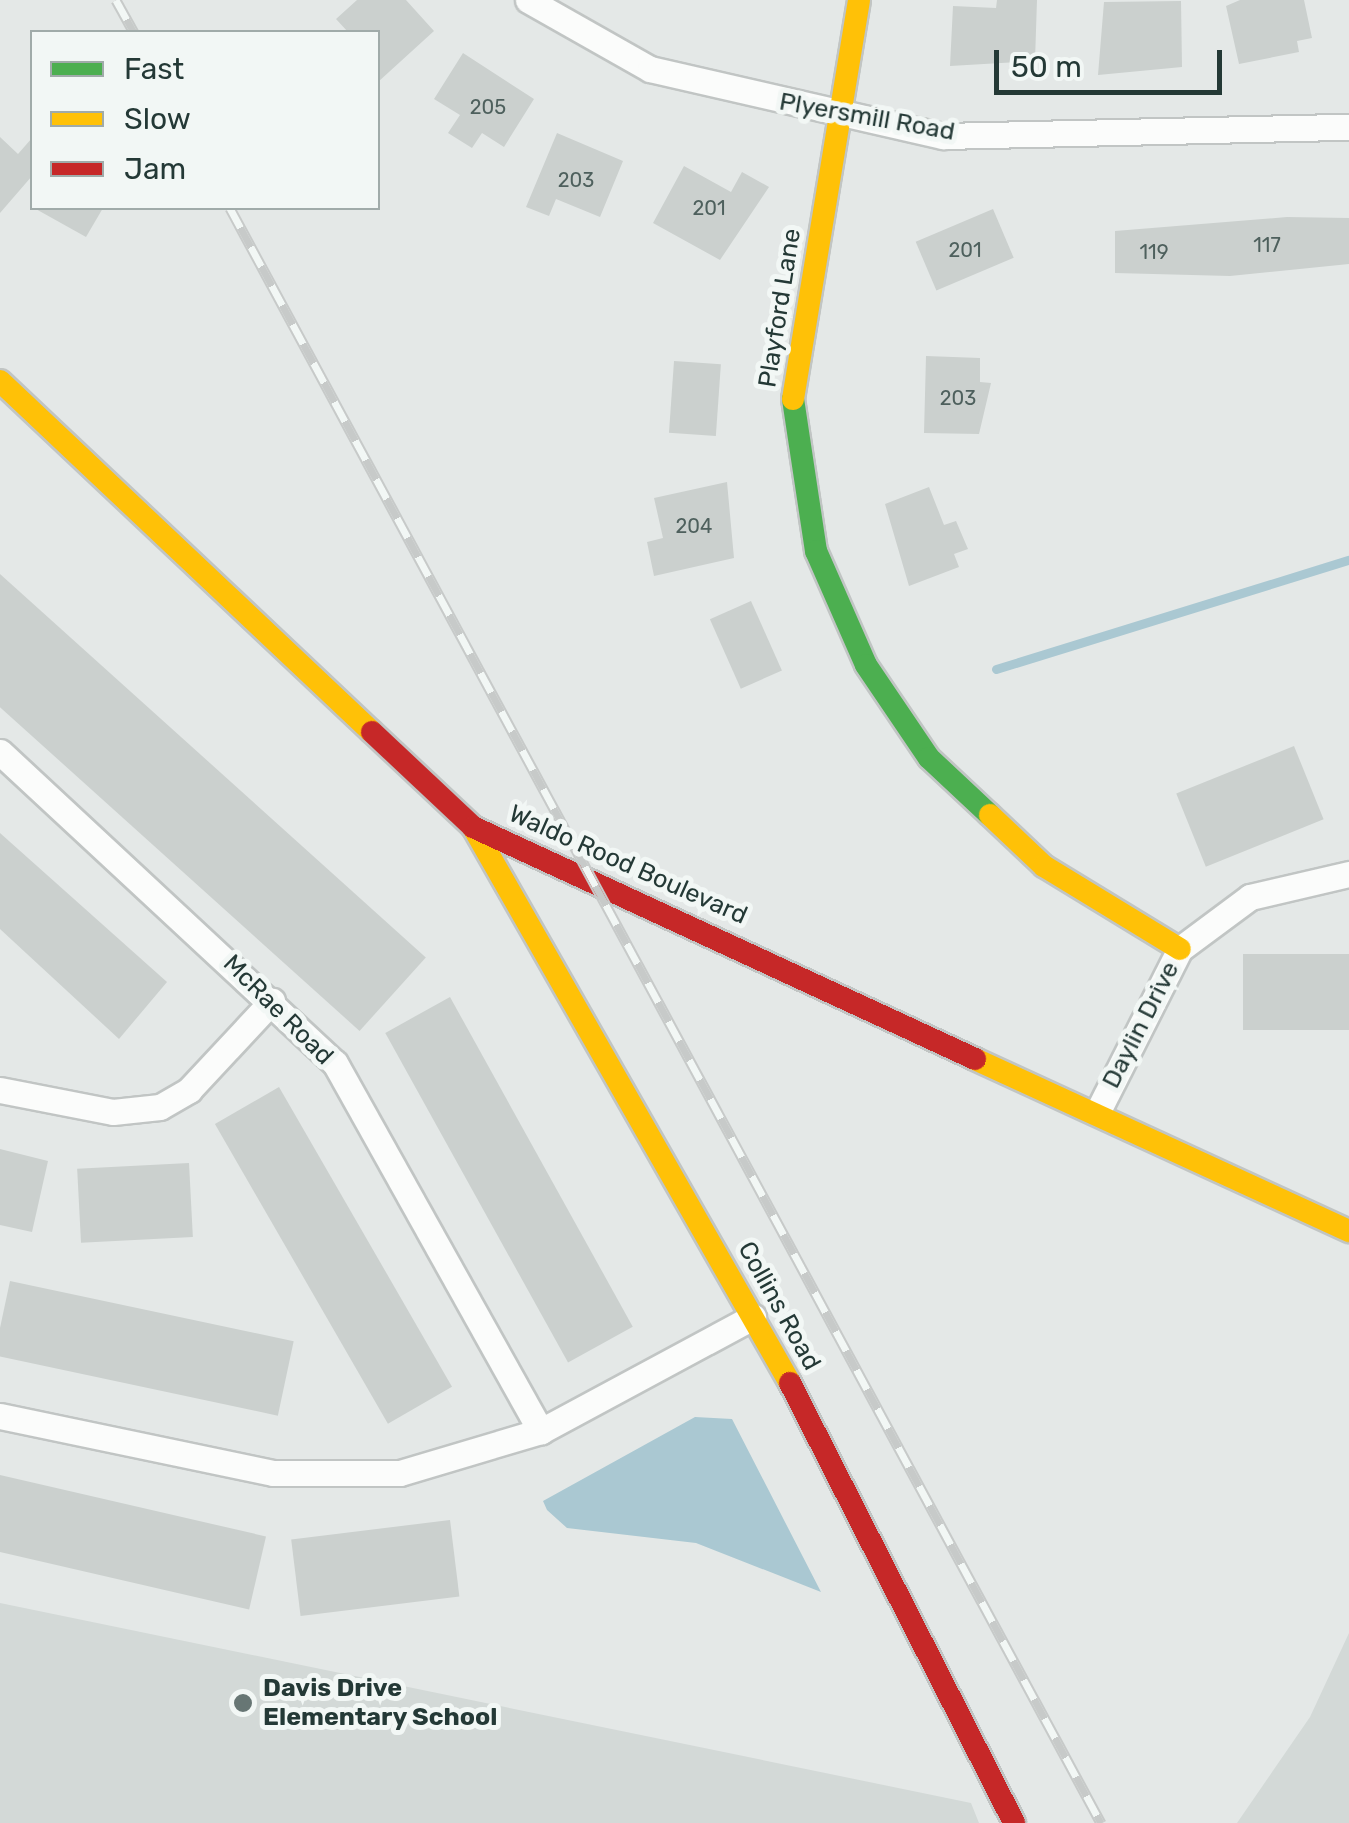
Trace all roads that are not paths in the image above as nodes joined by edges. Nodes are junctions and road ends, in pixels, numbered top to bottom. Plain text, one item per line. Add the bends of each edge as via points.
1 (528, 0) edge
2 (860, 0) edge
3 (841, 114) junction
4 (1349, 127) edge
5 (0, 381) edge
6 (0, 752) edge
7 (473, 827) junction
8 (1349, 874) edge
9 (1180, 949) junction
10 (272, 1001) junction
11 (0, 1090) edge
12 (1098, 1110) junction
13 (1349, 1232) edge
14 (753, 1317) junction
15 (0, 1416) edge
16 (541, 1431) junction
17 (1014, 1823) edge

1 - 3 street, Plyersmill Road via 650,69
2 - 3 street, Playford Lane
3 - 4 street, Plyersmill Road via 944,136
3 - 9 street, Playford Lane via 792,406 803,498 836,605 898,718 968,800 1044,866
5 - 7 street, Waldo Rood Boulevard
6 - 10 street, McRae Road
7 - 12 street, Waldo Rood Boulevard
7 - 14 street, Collins Road
8 - 9 street, Daylin Drive via 1250,897
9 - 12 street, Daylin Drive
10 - 11 street via 189,1090 160,1107 113,1112
10 - 16 street, McRae Road via 335,1064
12 - 13 street, Waldo Rood Boulevard
14 - 16 street
14 - 17 street, Collins Road
15 - 16 street via 199,1461 332,1476 457,1462

